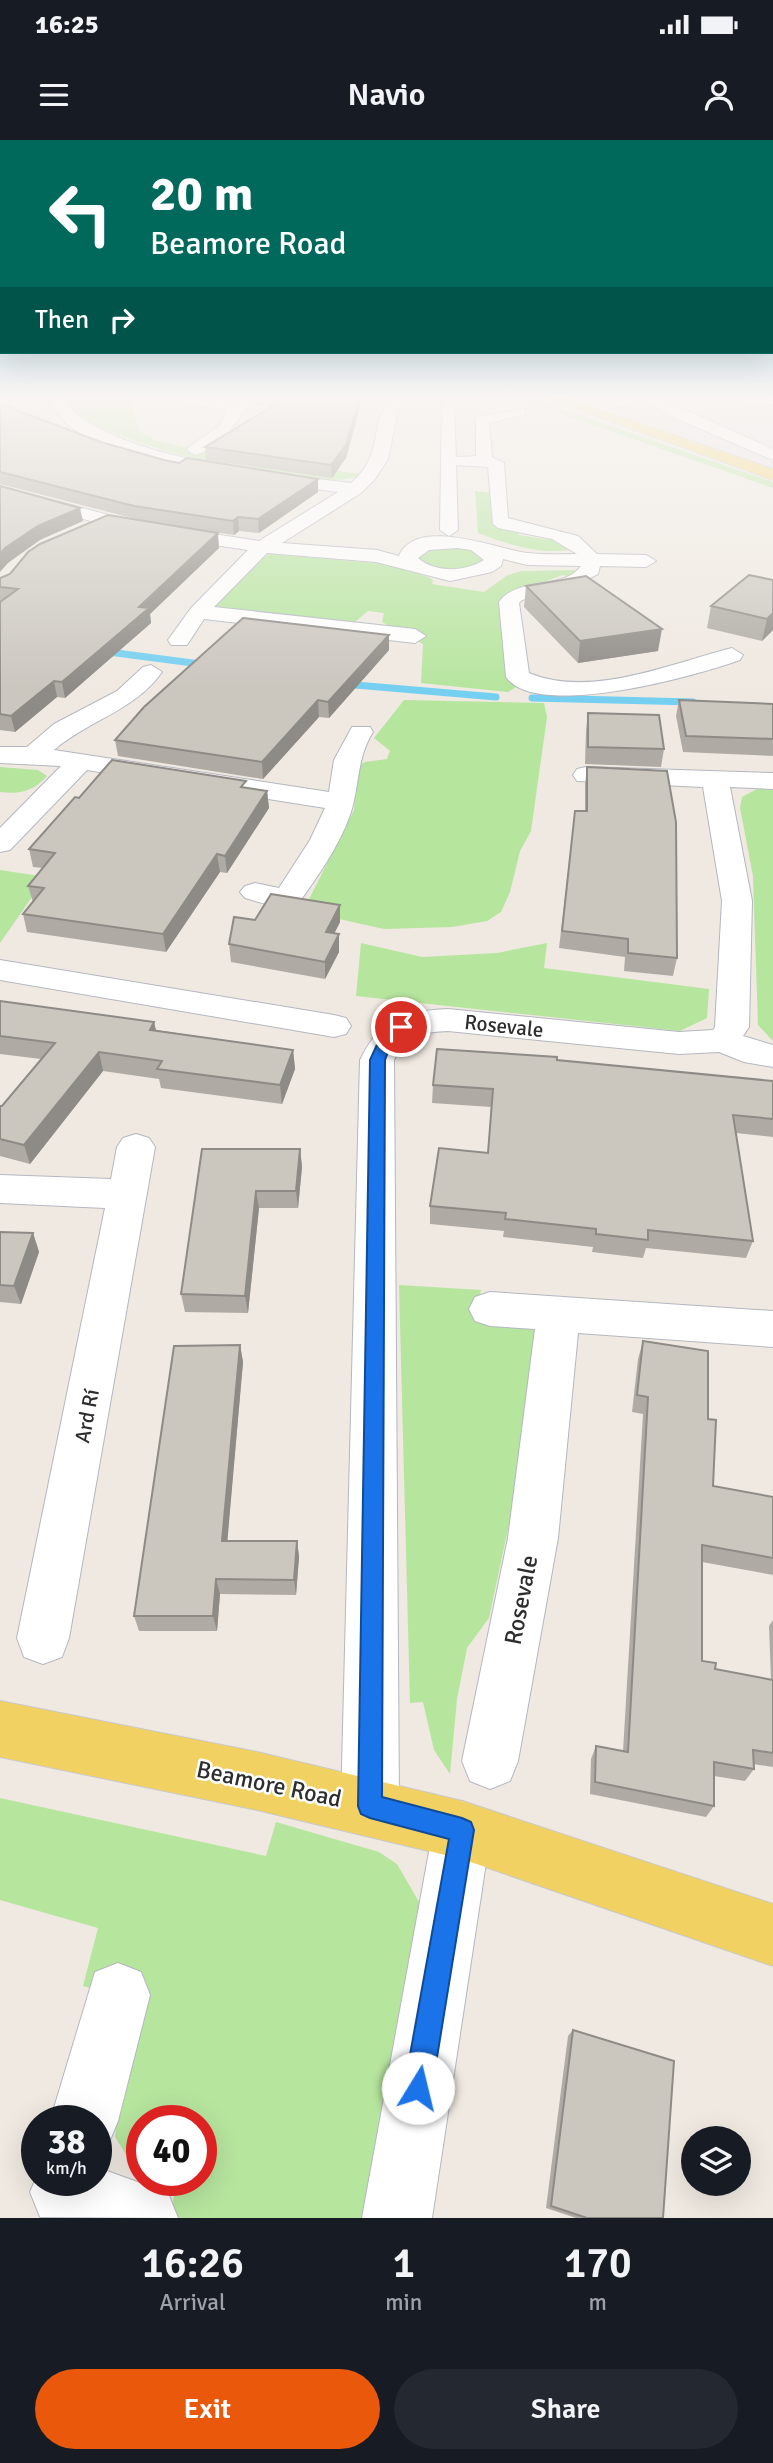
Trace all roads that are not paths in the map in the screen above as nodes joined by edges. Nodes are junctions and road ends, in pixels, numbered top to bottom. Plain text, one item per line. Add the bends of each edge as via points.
1 (13, 495) edge
2 (345, 495) edge
3 (445, 495) edge
4 (499, 495) edge
5 (105, 522) junction
6 (75, 534) edge
7 (442, 536) junction
8 (261, 547) junction
9 (489, 558) junction
10 (413, 559) junction
11 (592, 560) junction
12 (646, 561) dead end
13 (198, 612) junction
14 (415, 636) dead end
15 (179, 640) dead end
16 (732, 655) dead end
17 (151, 672) dead end
18 (379, 754) dead end
19 (0, 755) edge
20 (33, 755) junction
21 (81, 761) junction
22 (586, 775) edge
23 (715, 779) junction
24 (773, 781) edge
25 (340, 802) junction
26 (0, 844) edge
27 (254, 892) dead end
28 (0, 970) edge
29 (334, 1026) dead end
30 (723, 1041) junction
31 (773, 1056) edge
32 (136, 1147) dead end
33 (0, 1189) edge
34 (127, 1194) junction
35 (490, 1309) dead end
36 (559, 1312) junction
37 (773, 1328) edge
38 (43, 1638) dead end
39 (0, 1729) edge
40 (490, 1760) dead end
41 (370, 1806) junction
42 (462, 1830) junction
43 (773, 1935) edge
44 (118, 1995) dead end
45 (88, 2105) edge
46 (63, 2197) edge
47 (144, 2218) edge
48 (397, 2218) edge

1 - 5 street
2 - 8 street
3 - 7 street
4 - 11 street via 499,520 504,524 573,541 586,549
5 - 6 street
5 - 8 street
7 - 9 street via 467,543
7 - 10 street
8 - 10 street
8 - 13 street
9 - 10 street via 460,574 435,572
9 - 11 street
11 - 12 street
11 - 16 street via 592,570 578,580 515,594 509,602 518,677 550,687 626,683 683,672
13 - 14 street via 370,622
13 - 15 street
17 - 20 street via 112,705 62,729
18 - 25 street via 355,741 343,763
19 - 20 street
20 - 21 street
21 - 25 street
21 - 26 street
22 - 23 street
23 - 24 street
23 - 30 street via 737,901 732,1027
25 - 27 street via 287,898
28 - 29 street
30 - 31 street, Rosevale
30 - 41 street, Rosevale via 679,1044 448,1020 401,1027 385,1042 377,1060
32 - 34 street, Ard Rí
33 - 34 street
34 - 38 street, Ard Rí
35 - 36 street
36 - 37 street
36 - 40 street, Rosevale via 533,1538
39 - 41 main road, Beamore Road
41 - 42 main road, Beamore Road
42 - 43 main road, Beamore Road
42 - 48 street
44 - 45 street
46 - 47 street

